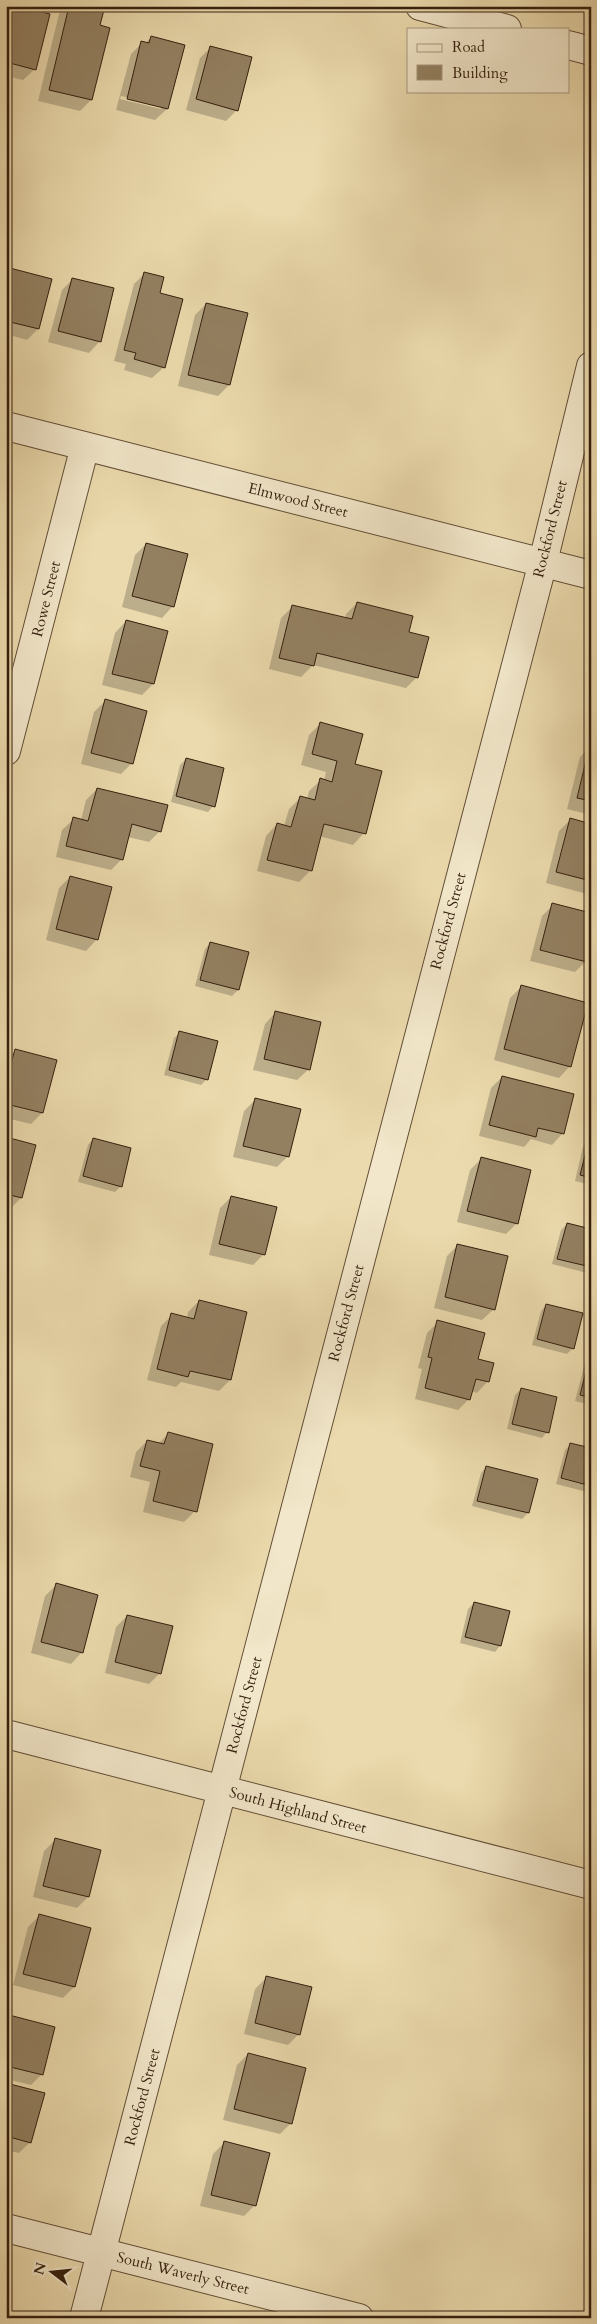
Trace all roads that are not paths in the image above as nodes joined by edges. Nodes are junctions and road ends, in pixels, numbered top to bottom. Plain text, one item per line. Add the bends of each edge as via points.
1 (420, 6) edge
2 (503, 28) edge
3 (570, 45) edge
4 (591, 50) edge
5 (591, 366) edge
6 (6, 426) edge
7 (85, 446) junction
8 (542, 562) junction
9 (591, 575) edge
10 (6, 751) edge
11 (6, 1734) edge
12 (221, 1790) junction
13 (591, 1885) edge
14 (6, 2228) edge
15 (100, 2253) junction
16 (84, 2318) edge
17 (359, 2318) edge

1 - 2 street
3 - 4 street
5 - 8 street, Rockford Street
6 - 7 street, Elmwood Street
7 - 8 street, Elmwood Street
7 - 10 street, Rowe Street
8 - 9 street, Elmwood Street
8 - 12 street, Rockford Street
11 - 12 street, South Highland Street
12 - 13 street, South Highland Street
12 - 15 street, Rockford Street
14 - 15 street, South Waverly Street
15 - 16 street, Rockford Street
15 - 17 street, South Waverly Street

